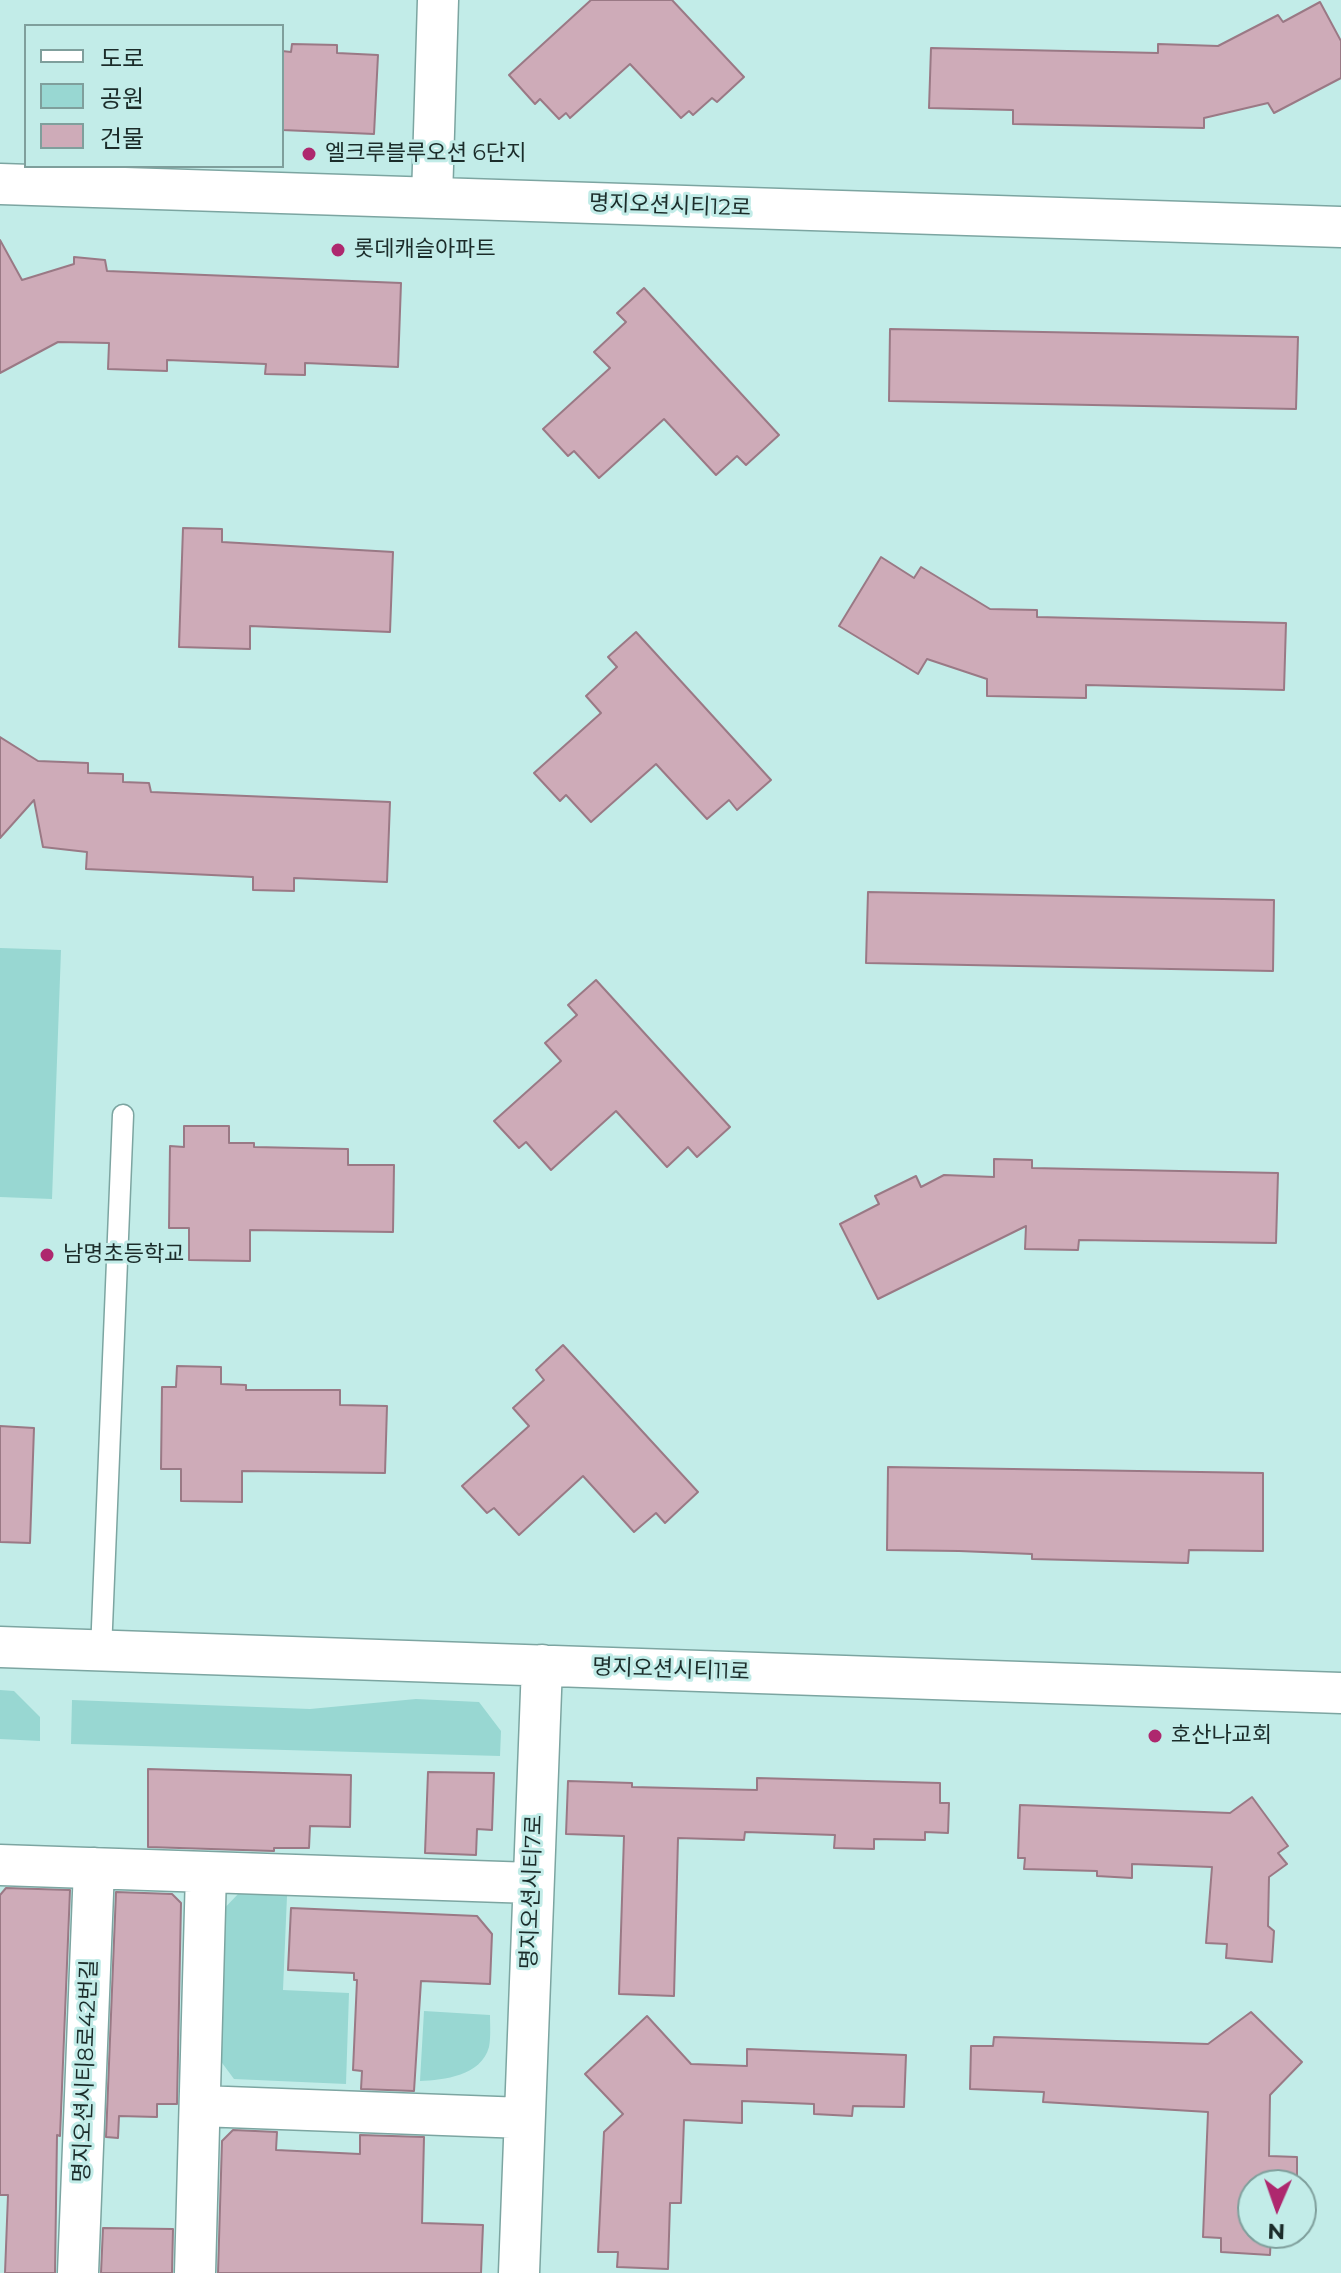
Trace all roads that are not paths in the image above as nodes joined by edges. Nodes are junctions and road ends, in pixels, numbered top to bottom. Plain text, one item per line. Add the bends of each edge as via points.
1 (438, 0) edge
2 (0, 184) edge
3 (432, 198) junction
4 (1341, 227) edge
5 (123, 1115) dead end
6 (0, 1647) edge
7 (101, 1651) junction
8 (542, 1665) junction
9 (1341, 1693) edge
10 (0, 1865) edge
11 (94, 1868) junction
12 (206, 1872) junction
13 (532, 1883) junction
14 (200, 2106) junction
15 (524, 2118) junction
16 (78, 2273) edge
17 (195, 2273) edge
18 (519, 2273) edge

1 - 3 street
2 - 3 street, 명지오션시티12로
3 - 4 street, 명지오션시티12로
5 - 7 lane
6 - 7 street, 명지오션시티11로
7 - 8 street, 명지오션시티11로
8 - 9 street, 명지오션시티11로
8 - 13 street, 명지오션시티7로
10 - 11 street
11 - 12 street
11 - 16 street, 명지오션시티8로42번길
12 - 13 street
12 - 14 street
13 - 15 street, 명지오션시티7로
14 - 15 street
14 - 17 street
15 - 18 street, 명지오션시티7로

